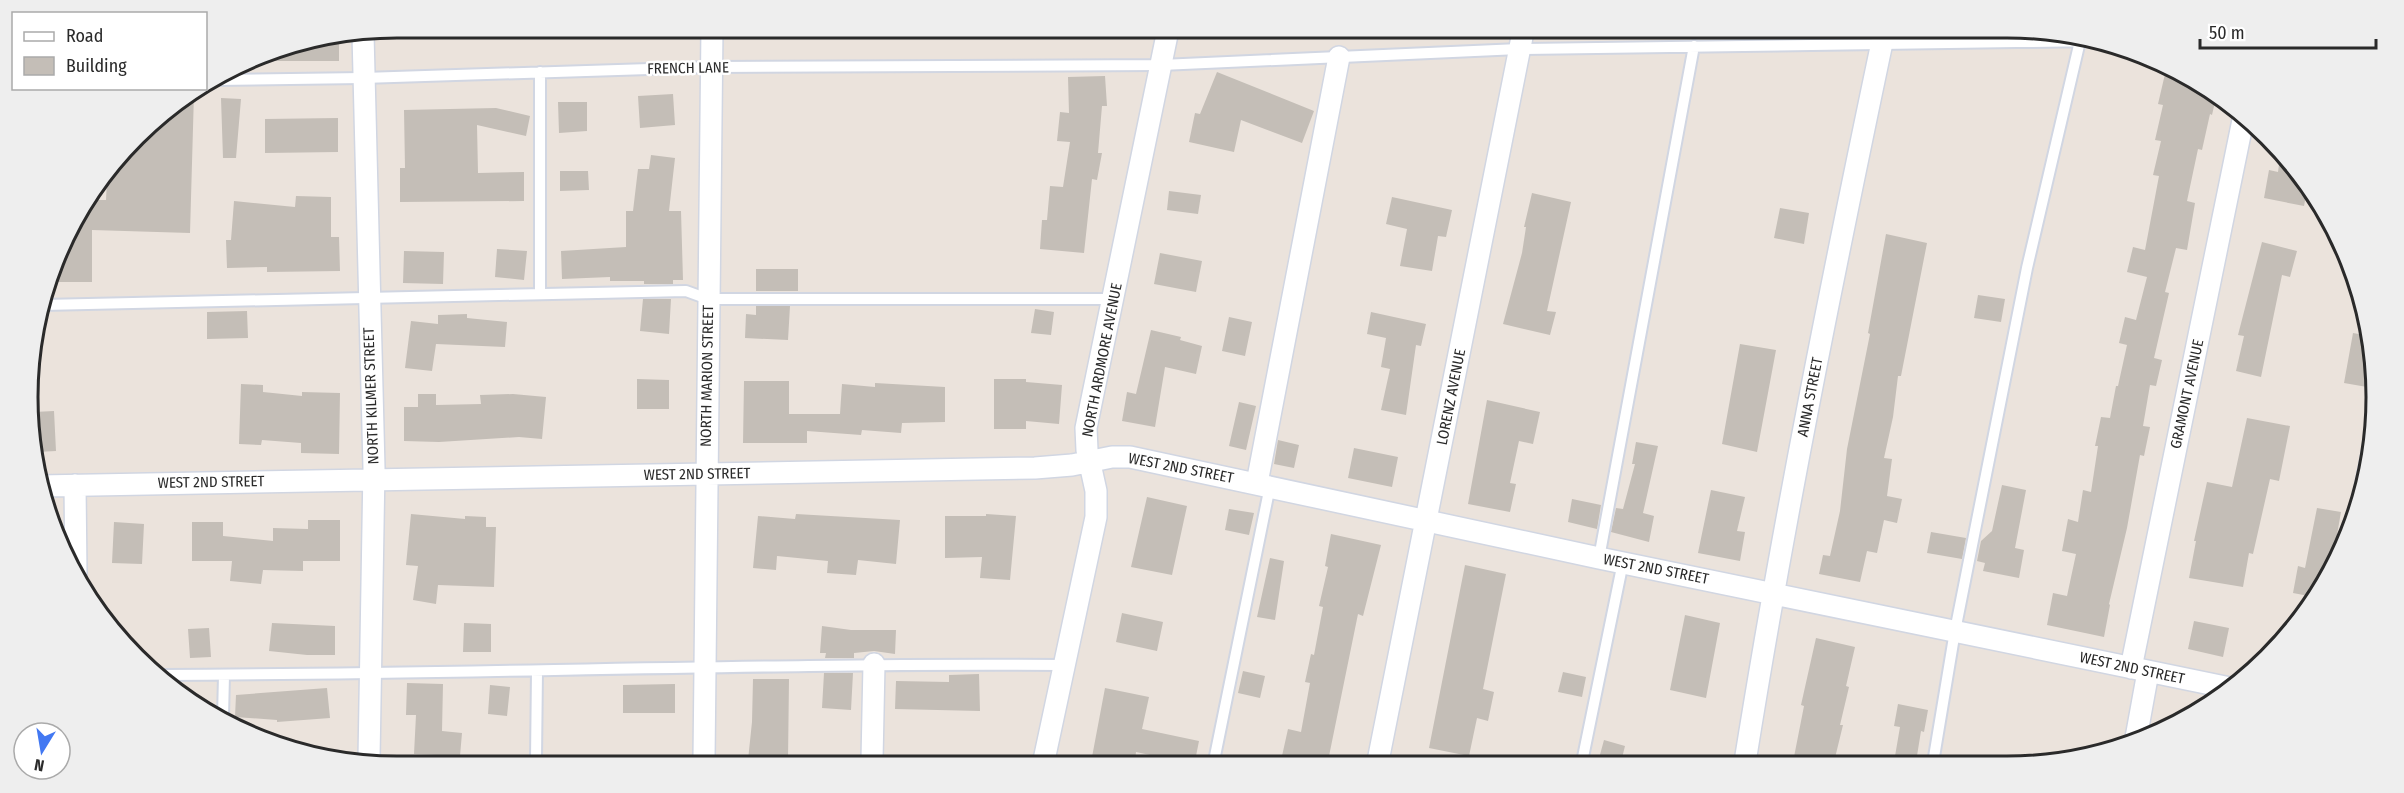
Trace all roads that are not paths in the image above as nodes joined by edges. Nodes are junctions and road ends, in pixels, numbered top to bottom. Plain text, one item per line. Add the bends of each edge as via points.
1 (712, 38) edge
2 (1166, 38) edge
3 (1883, 38) edge
4 (363, 39) edge
5 (1521, 40) edge
6 (2051, 41) edge
7 (2079, 44) edge
8 (1694, 46) junction
9 (1340, 57) junction
10 (1161, 65) junction
11 (712, 67) junction
12 (540, 72) junction
13 (363, 78) junction
14 (229, 80) edge
15 (2242, 125) edge
16 (540, 292) junction
17 (368, 298) junction
18 (708, 299) junction
19 (1114, 299) junction
20 (50, 305) edge
21 (1090, 461) junction
22 (706, 474) junction
23 (373, 480) junction
24 (75, 485) junction
25 (1263, 485) junction
26 (49, 486) edge
27 (1426, 521) junction
28 (76, 557) edge
29 (1599, 558) junction
30 (1623, 562) junction
31 (1772, 592) junction
32 (1955, 631) junction
33 (874, 664) junction
34 (1064, 665) junction
35 (705, 667) junction
36 (2140, 670) junction
37 (537, 671) junction
38 (370, 673) junction
39 (171, 675) edge
40 (224, 675) junction
41 (2219, 686) edge
42 (223, 710) edge
43 (2136, 731) edge
44 (369, 754) edge
45 (536, 756) edge
46 (704, 756) edge
47 (872, 756) edge
48 (1045, 756) edge
49 (1215, 756) edge
50 (1379, 756) edge
51 (1583, 756) edge
52 (1746, 756) edge
53 (1934, 756) edge

1 - 11 street, NORTH MARION STREET
2 - 10 street, NORTH ARDMORE AVENUE
3 - 6 lane, FRENCH LANE
3 - 8 lane, FRENCH LANE
3 - 31 street, ANNA STREET
4 - 13 street, NORTH KILMER STREET
5 - 8 lane, FRENCH LANE
5 - 9 lane, FRENCH LANE
5 - 27 street, LORENZ AVENUE
7 - 32 lane via 2027,268
8 - 29 lane
9 - 10 lane, FRENCH LANE
9 - 25 street
10 - 11 lane, FRENCH LANE
10 - 19 street, NORTH ARDMORE AVENUE
11 - 12 lane, FRENCH LANE
11 - 18 street, NORTH MARION STREET
12 - 13 lane, FRENCH LANE
12 - 16 lane
13 - 14 lane, FRENCH LANE
13 - 17 street, NORTH KILMER STREET
15 - 36 street, GRAMONT AVENUE
16 - 17 lane
16 - 18 lane via 686,291
17 - 20 lane
17 - 23 street, NORTH KILMER STREET
18 - 19 lane
18 - 22 street, NORTH MARION STREET
19 - 21 street, NORTH ARDMORE AVENUE via 1086,428
21 - 22 street, WEST 2ND STREET via 1035,468
21 - 25 street, WEST 2ND STREET via 1130,457
21 - 34 street, NORTH ARDMORE AVENUE via 1096,517
22 - 23 street, WEST 2ND STREET
22 - 35 street, NORTH MARION STREET
23 - 24 street, WEST 2ND STREET
23 - 38 street, NORTH KILMER STREET
24 - 26 street, WEST 2ND STREET
24 - 28 street
25 - 27 street, WEST 2ND STREET
25 - 49 lane
27 - 29 street, WEST 2ND STREET
27 - 50 street, LORENZ AVENUE
29 - 30 street, WEST 2ND STREET
30 - 31 street, WEST 2ND STREET
30 - 51 lane
31 - 32 street, WEST 2ND STREET
31 - 52 street, ANNA STREET
32 - 36 street, WEST 2ND STREET
32 - 53 lane
33 - 34 lane
33 - 35 lane
33 - 47 street
34 - 48 street, NORTH ARDMORE AVENUE
35 - 37 lane
35 - 46 street, NORTH MARION STREET
36 - 41 street, WEST 2ND STREET
36 - 43 street, GRAMONT AVENUE
37 - 38 lane
37 - 45 lane
38 - 40 lane
38 - 44 street, NORTH KILMER STREET
39 - 40 lane
40 - 42 lane

